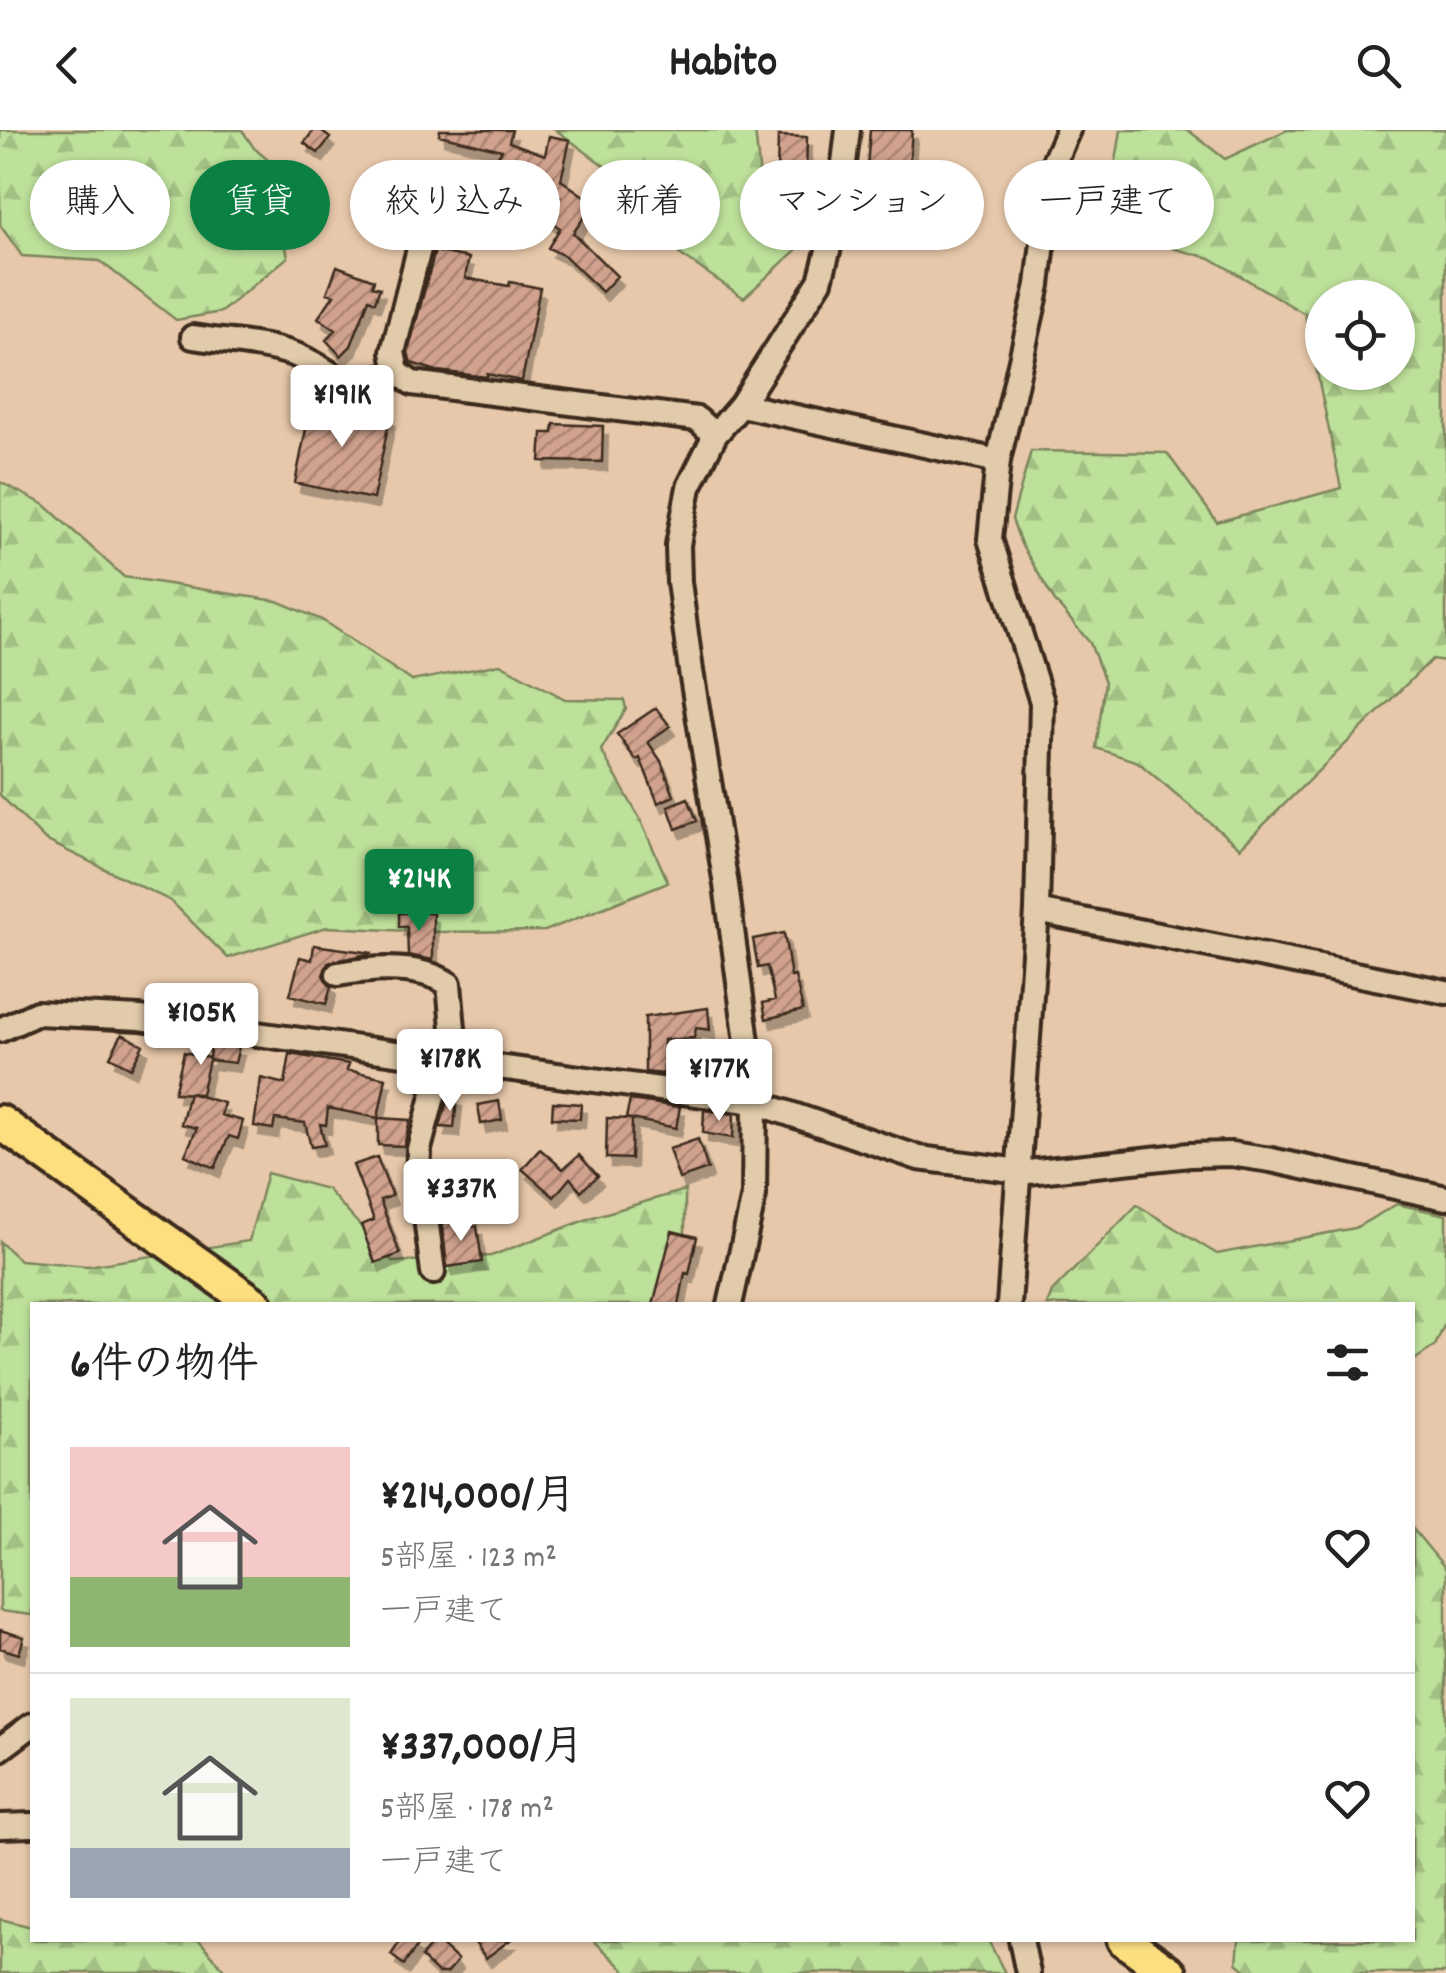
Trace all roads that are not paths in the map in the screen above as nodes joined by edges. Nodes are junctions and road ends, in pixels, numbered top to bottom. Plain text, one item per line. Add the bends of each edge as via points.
1 (848, 130) edge
2 (1068, 130) edge
3 (419, 250) edge
4 (193, 337) dead end
5 (397, 372) junction
6 (740, 405) junction
7 (715, 436) junction
8 (998, 460) junction
9 (1038, 911) junction
10 (338, 974) dead end
11 (1446, 992) edge
12 (0, 1030) edge
13 (450, 1060) junction
14 (755, 1102) junction
15 (0, 1122) edge
16 (1017, 1169) junction
17 (1446, 1198) edge
18 (433, 1272) dead end
19 (252, 1302) edge
20 (731, 1302) edge
21 (1009, 1302) edge
22 (30, 1727) edge
23 (0, 1749) edge
24 (30, 1825) edge
25 (0, 1826) edge
26 (1021, 1942) edge
27 (1127, 1942) edge
28 (1028, 1973) edge
29 (1170, 1973) edge

1 - 6 street via 838,214 820,281
2 - 8 street via 1052,166 1038,285
3 - 5 street via 393,352
4 - 5 street via 290,352 345,382
5 - 7 street via 412,383 696,418
6 - 7 street
6 - 8 street
7 - 14 street via 681,518 679,582
8 - 9 street via 990,538 1042,702
9 - 11 street
9 - 16 street
10 - 13 street via 370,968 435,974 450,984
12 - 13 street via 38,1014 140,1018
13 - 14 street
13 - 18 street via 419,1150 418,1192
14 - 16 street via 919,1158
14 - 20 street via 754,1195
15 - 19 highway
16 - 17 street via 1230,1154
16 - 21 street
22 - 23 street
24 - 25 street
26 - 28 street
27 - 29 highway

